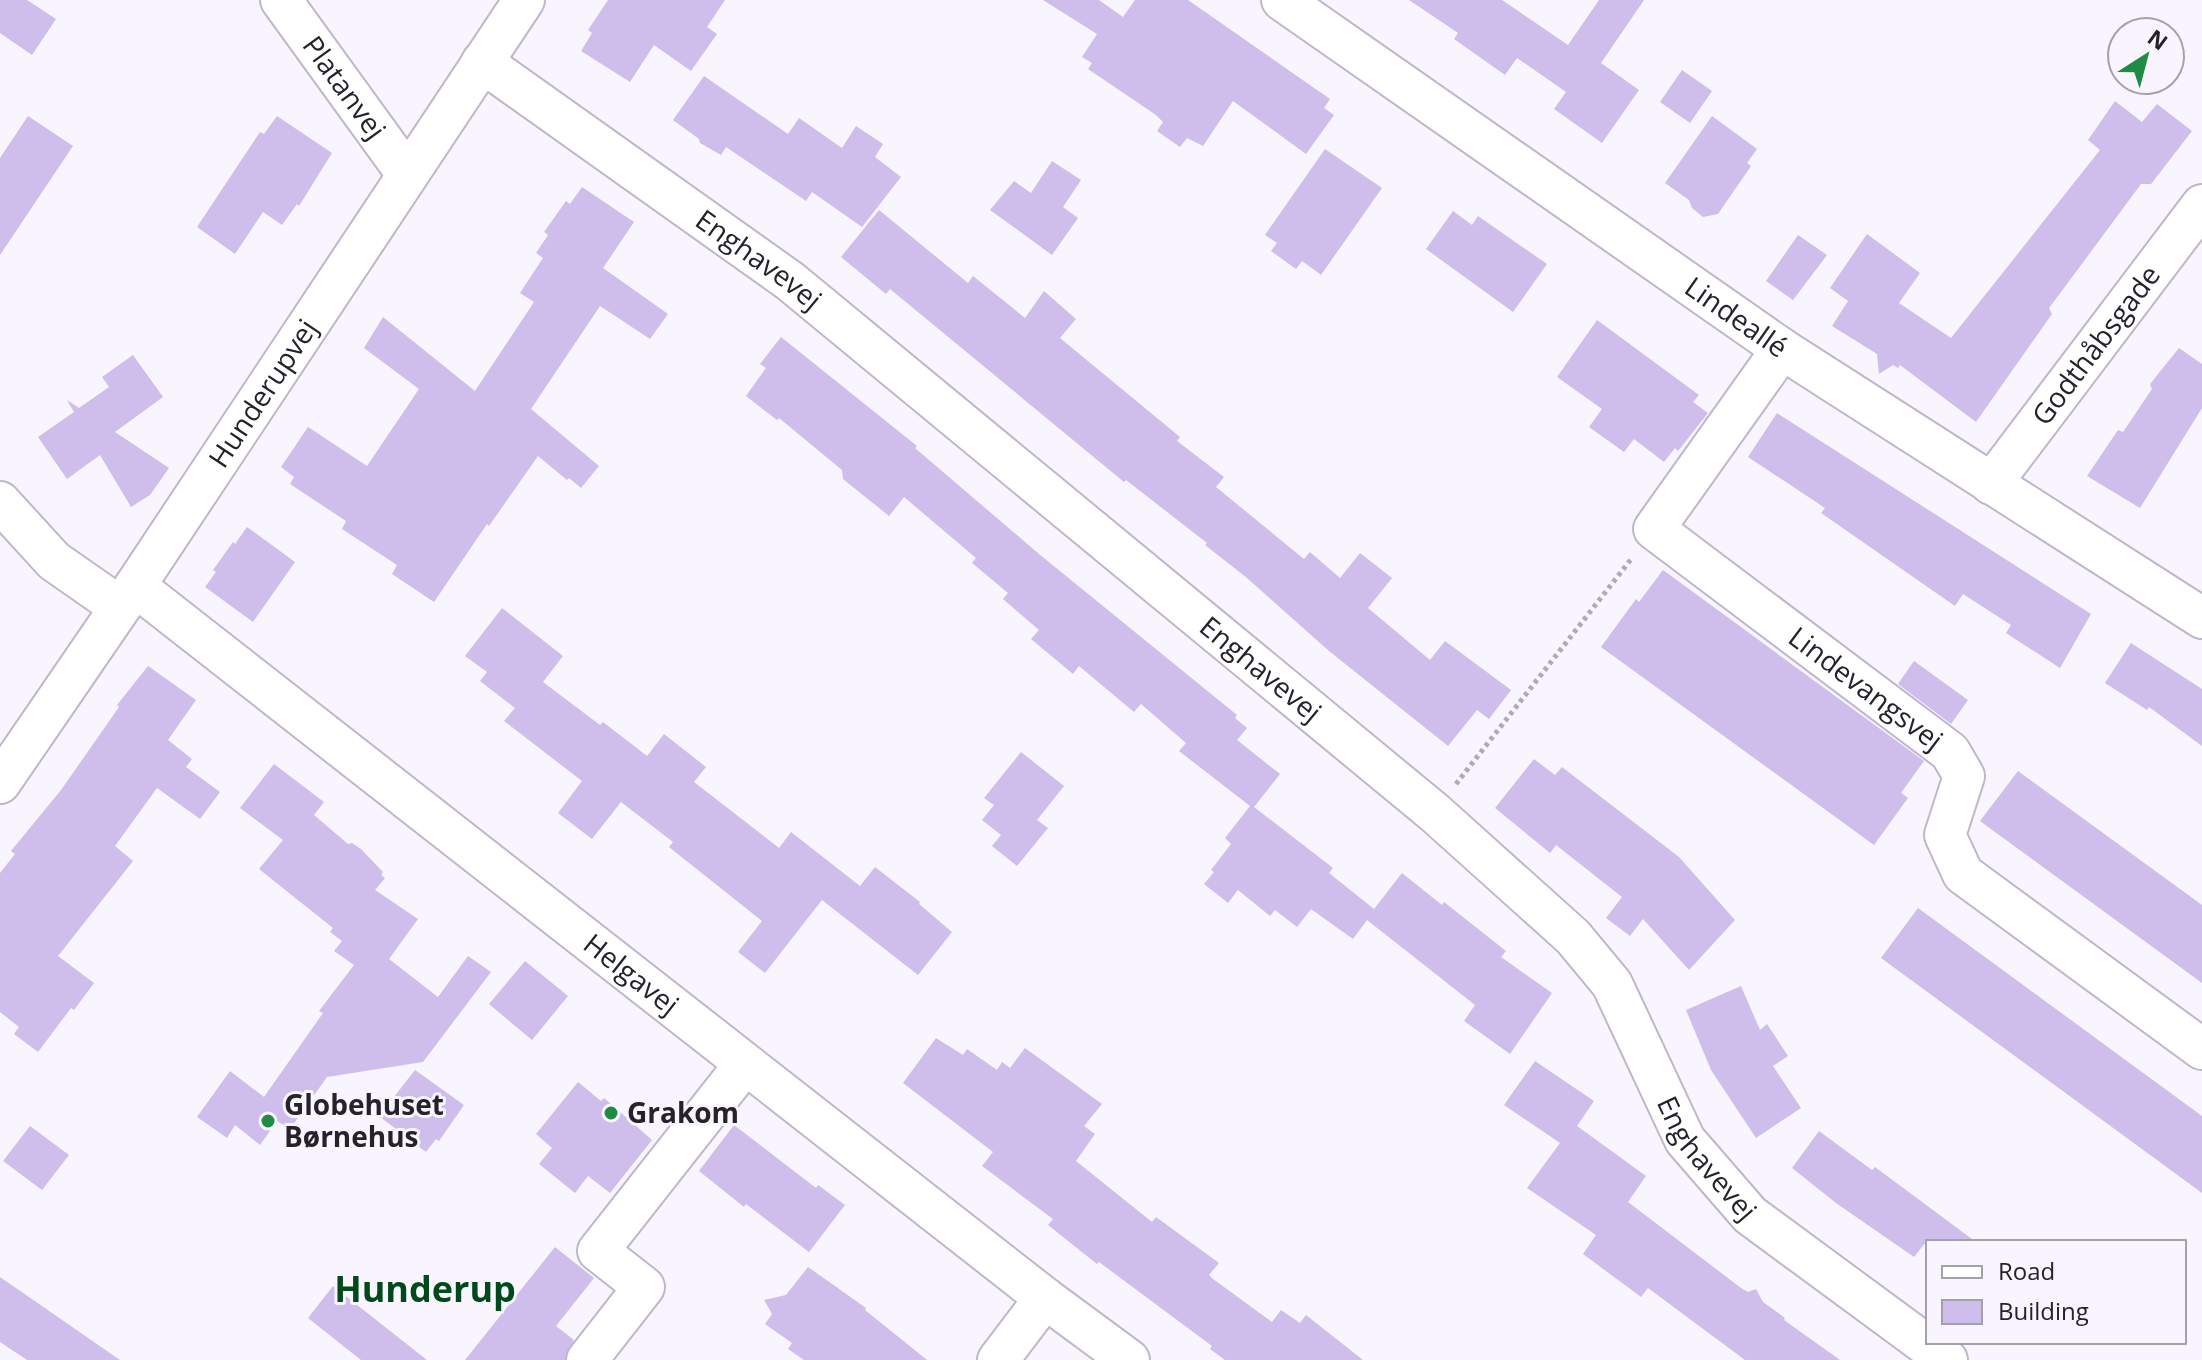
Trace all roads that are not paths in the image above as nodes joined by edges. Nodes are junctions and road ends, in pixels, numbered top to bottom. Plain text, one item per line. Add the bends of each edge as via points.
1 (281, 0) edge
2 (524, 0) edge
3 (1282, 0) edge
4 (482, 62) junction
5 (407, 174) junction
6 (2202, 205) edge
7 (1782, 349) junction
8 (1991, 484) junction
9 (0, 502) edge
10 (127, 597) junction
11 (2202, 618) edge
12 (0, 783) edge
13 (2202, 1049) edge
14 (745, 1064) junction
15 (1045, 1298) junction
16 (587, 1360) edge
17 (998, 1360) edge
18 (1129, 1360) edge
19 (1947, 1360) edge

1 - 5 street, Platanvej
2 - 4 street, Hunderupvej
3 - 7 street, Lindeallé
4 - 5 street, Hunderupvej
4 - 19 street, Enghavevej via 790,281 1435,813 1573,937 1612,984 1685,1140 1750,1215
5 - 10 street, Hunderupvej
6 - 8 street, Godthåbsgade
7 - 8 street, Lindeallé
7 - 13 street, Lindevangsvej via 1654,529 1950,752 1964,776 1945,835 1963,874
8 - 11 street, Lindeallé
9 - 10 street, Helgavej via 54,561
10 - 12 street, Hunderupvej
10 - 14 street, Helgavej
14 - 15 street, Helgavej
14 - 16 street via 598,1251 644,1287
15 - 17 street
15 - 18 street, Helgavej

